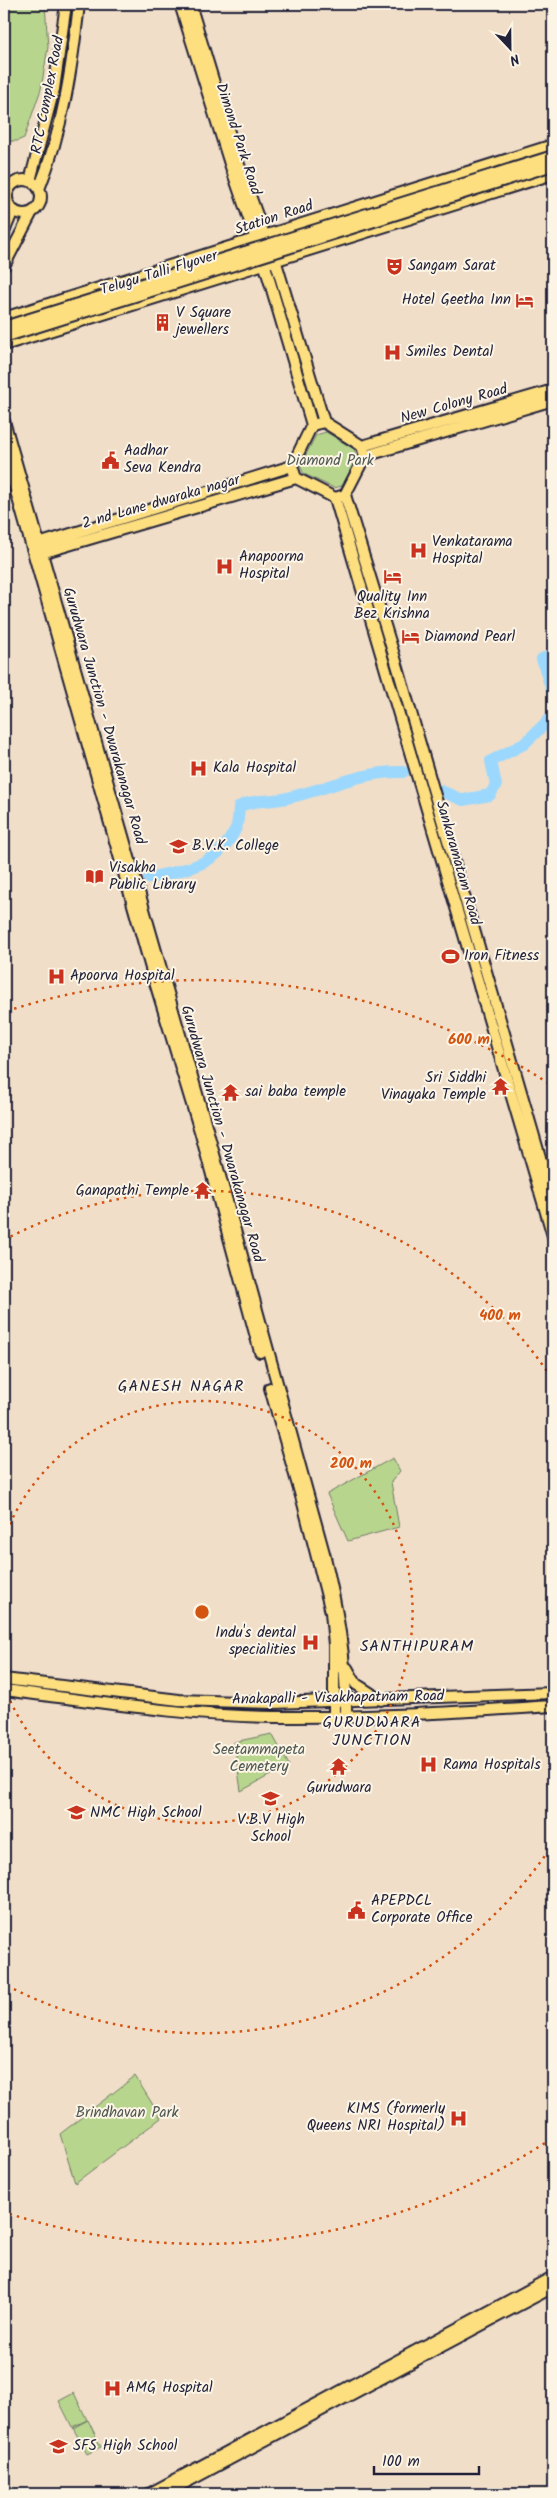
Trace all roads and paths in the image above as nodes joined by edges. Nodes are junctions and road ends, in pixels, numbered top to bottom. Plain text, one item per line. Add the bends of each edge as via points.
1 (66, 4) edge
2 (79, 4) edge
3 (180, 4) edge
4 (190, 4) edge
5 (553, 145) edge
6 (553, 156) edge
7 (553, 165) edge
8 (553, 174) edge
9 (4, 181) edge
10 (19, 181) junction
11 (30, 182) junction
12 (39, 189) junction
13 (5, 198) edge
14 (12, 210) junction
15 (32, 212) junction
16 (4, 232) edge
17 (260, 239) junction
18 (276, 262) junction
19 (266, 265) junction
20 (4, 266) edge
21 (4, 318) edge
22 (4, 327) edge
23 (4, 337) edge
24 (4, 345) edge
25 (553, 390) edge
26 (553, 400) edge
27 (4, 421) edge
28 (324, 422) junction
29 (312, 426) junction
30 (4, 449) edge
31 (363, 451) junction
32 (292, 466) junction
33 (296, 478) junction
34 (345, 495) junction
35 (335, 498) junction
36 (37, 549) junction
37 (553, 1202) edge
38 (553, 1236) edge
39 (344, 1660) junction
40 (4, 1679) edge
41 (4, 1690) edge
42 (553, 1692) edge
43 (381, 1700) junction
44 (334, 1702) junction
45 (347, 1702) junction
46 (553, 1706) edge
47 (334, 1716) junction
48 (346, 1716) junction
49 (553, 2277) edge
50 (553, 2287) edge
51 (148, 2494) edge
52 (164, 2494) edge

1 - 11 main road, RTC Complex Road via 54,89
2 - 12 main road, RTC Complex Road via 64,104 50,161
3 - 17 main road, Dimond Park Road
4 - 17 main road, Dimond Park Road
5 - 17 main road, Station Road
6 - 22 main road, Telugu Talli Flyover, bridge
7 - 23 main road, Telugu Talli Flyover, bridge
8 - 18 main road
9 - 10 main road
10 - 11 main road
10 - 13 main road via 10,187
11 - 12 main road
12 - 15 main road, RTC Complex Road via 41,200
13 - 14 main road
14 - 15 main road via 22,214
14 - 16 main road
15 - 20 main road, RTC Complex Road
17 - 18 main road, Dimond Park Road
17 - 19 main road, Dimond Park Road
17 - 21 main road, Station Road
18 - 19 main road
18 - 28 main road, Dimond Park Road
19 - 24 main road
19 - 29 main road, Dimond Park Road
25 - 31 main road, New Colony Road
26 - 31 main road, New Colony Road
27 - 36 main road, Gurudwara Junction - Dwarakanagar Road
28 - 29 main road
28 - 31 main road
29 - 32 main road
30 - 36 main road, Gurudwara Junction - Dwarakanagar Road
31 - 34 main road
32 - 33 main road
32 - 36 main road, 2 nd Lane dwaraka nagar
33 - 35 main road
33 - 36 main road, 2 nd Lane dwaraka nagar
34 - 35 main road
34 - 37 main road, Sankaramatam Road
35 - 38 main road, Sankaramatam Road
36 - 39 main road, Gurudwara Junction - Dwarakanagar Road via 306,1484 338,1610
36 - 44 main road, Gurudwara Junction - Dwarakanagar Road via 156,988 200,1132 303,1503 330,1612 334,1645
39 - 43 main road via 356,1684
39 - 45 main road, Gurudwara Junction - Dwarakanagar Road
40 - 44 main road, Anakapalli - Visakhapatnam Road via 178,1700 273,1704
41 - 47 main road, Anakapalli - Visakhapatnam Road via 218,1714
42 - 43 main road, Anakapalli - Visakhapatnam Road
43 - 45 main road, Anakapalli - Visakhapatnam Road
44 - 45 main road, Anakapalli - Visakhapatnam Road
44 - 47 main road, Gurudwara Junction - Dwarakanagar Road
45 - 48 main road, Gurudwara Junction - Dwarakanagar Road
46 - 48 main road, Anakapalli - Visakhapatnam Road
47 - 48 main road, Anakapalli - Visakhapatnam Road
49 - 51 main road
50 - 52 main road

